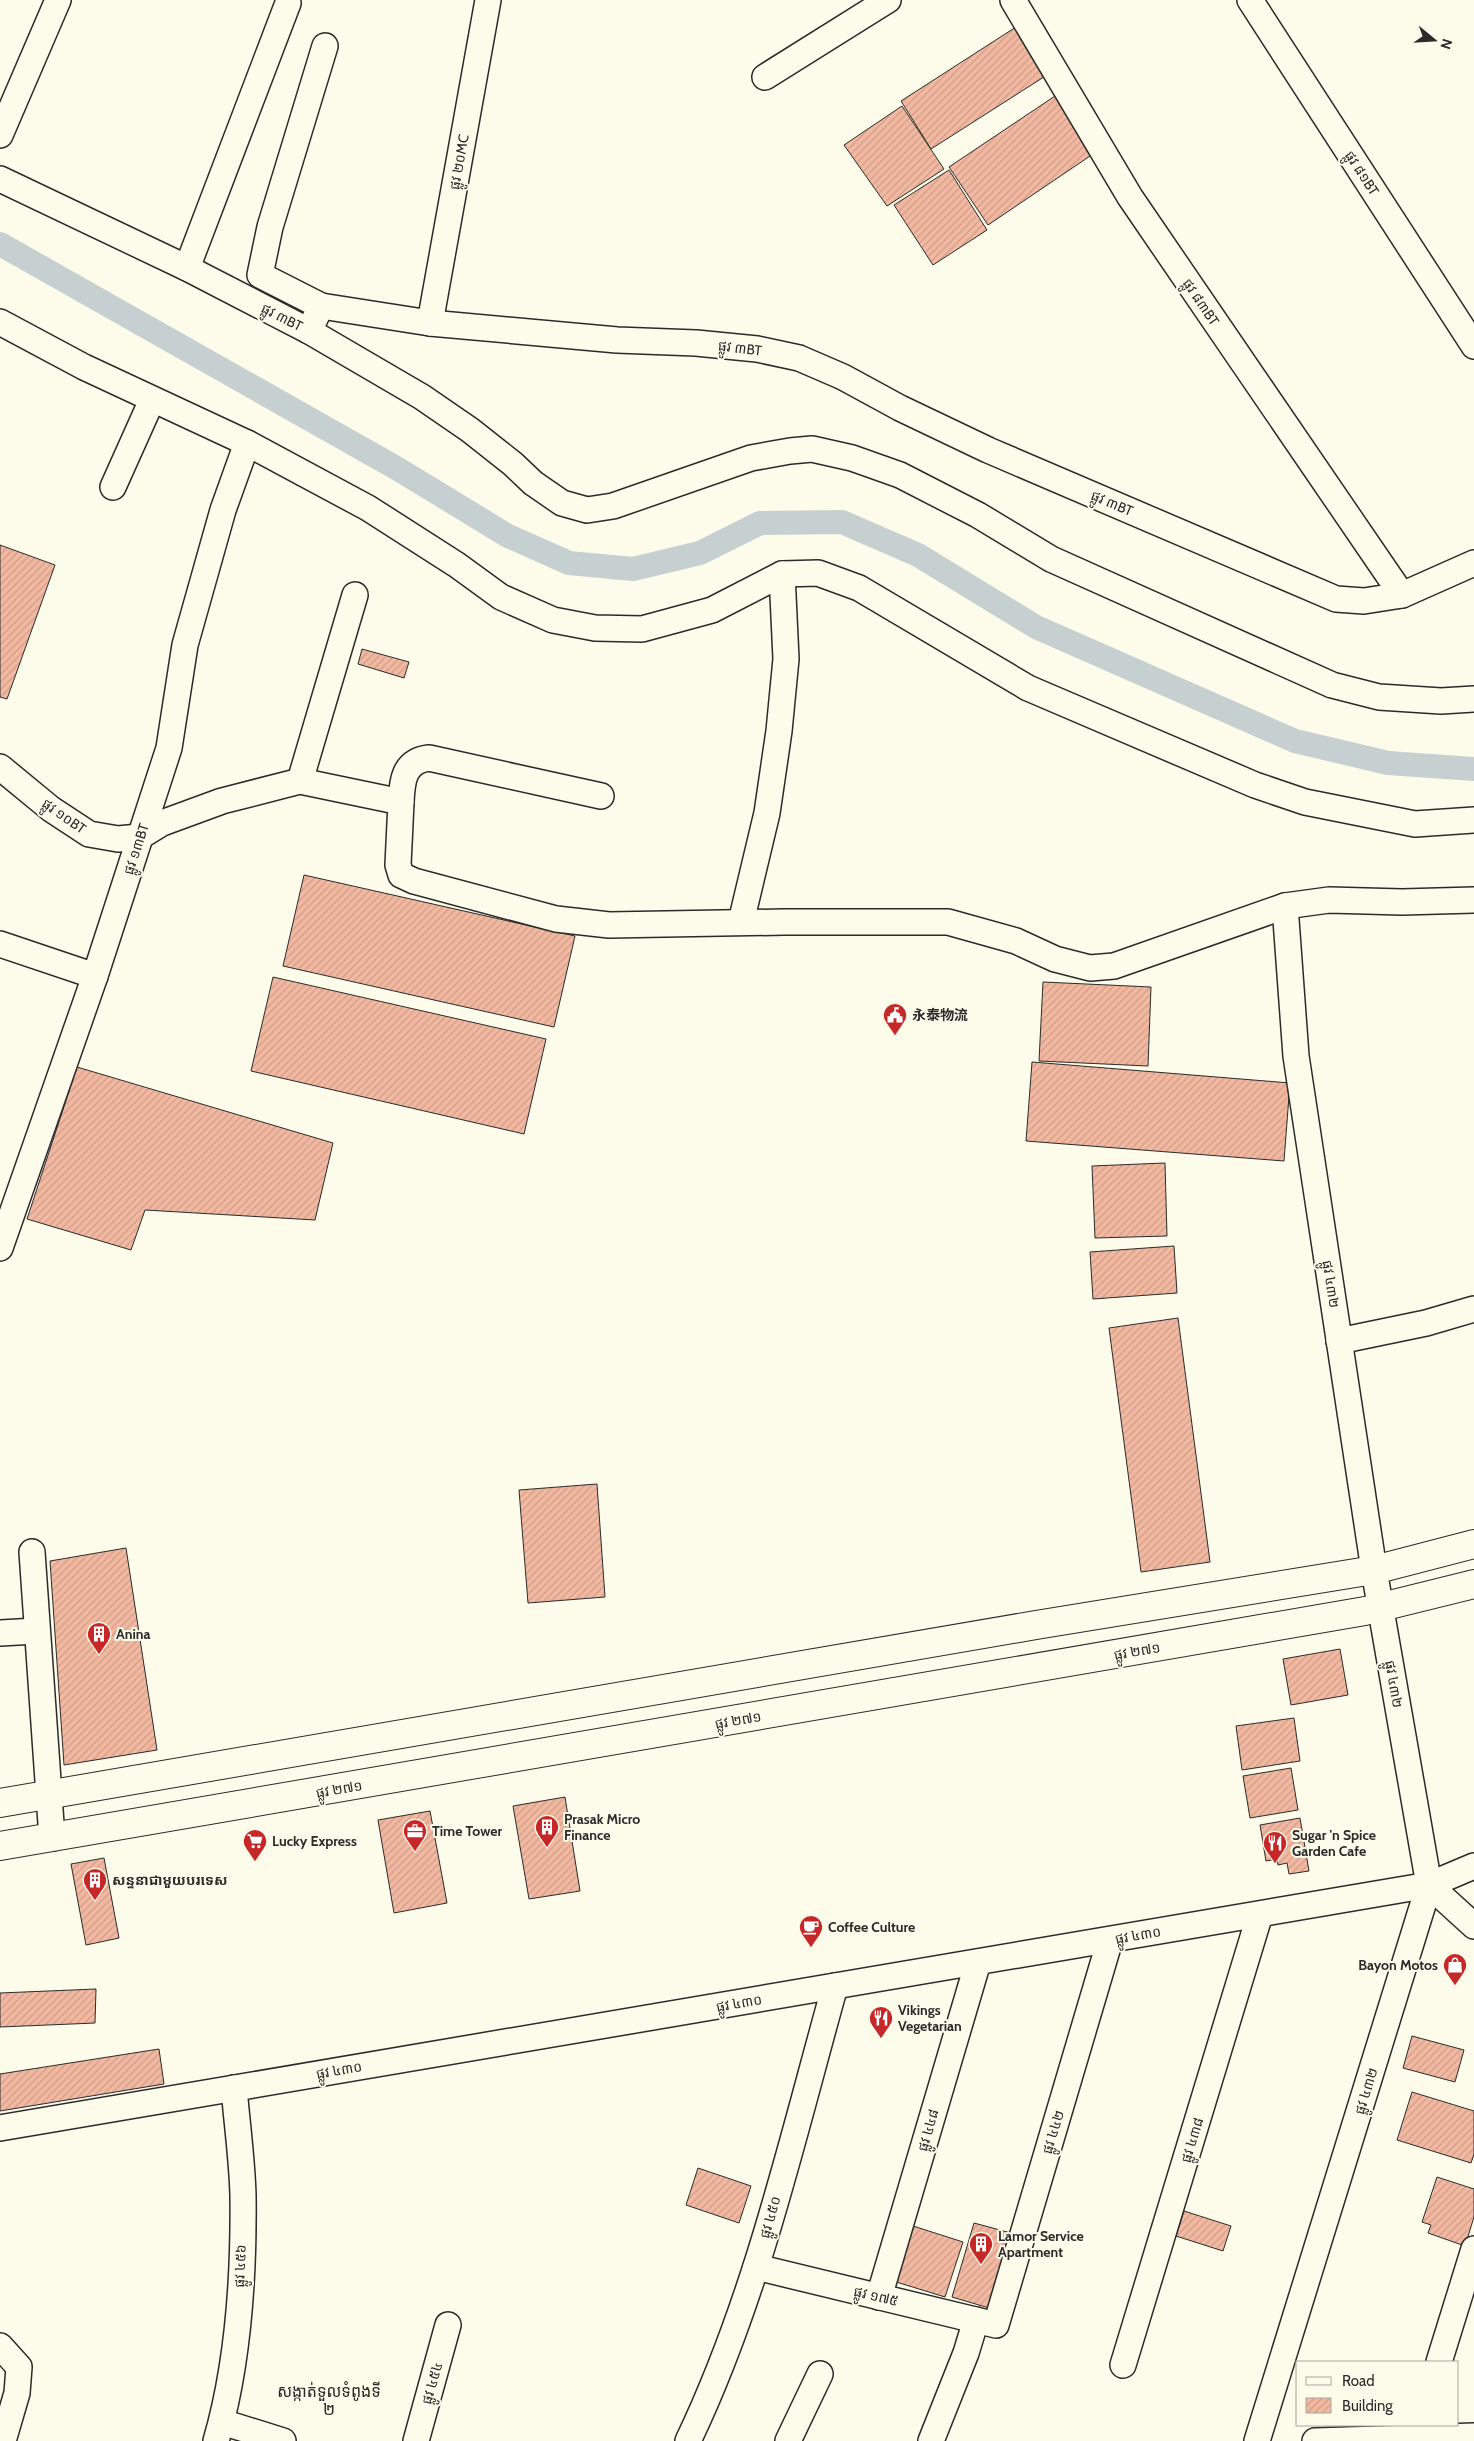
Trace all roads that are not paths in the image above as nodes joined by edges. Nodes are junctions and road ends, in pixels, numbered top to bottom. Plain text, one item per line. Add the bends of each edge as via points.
1 (58, 0) edge
2 (488, 0) edge
3 (888, 0) edge
4 (1013, 0) edge
5 (1250, 0) edge
6 (288, 3) dead end
7 (326, 46) dead end
8 (765, 77) dead end
9 (0, 135) edge
10 (0, 179) edge
11 (186, 268) junction
12 (321, 306) junction
13 (0, 322) edge
14 (430, 324) junction
15 (309, 331) junction
16 (1474, 346) edge
17 (152, 400) junction
18 (246, 443) junction
19 (113, 487) dead end
20 (1474, 563) edge
21 (782, 574) junction
22 (355, 594) dead end
23 (1402, 595) junction
24 (1474, 700) edge
25 (0, 767) edge
26 (300, 781) junction
27 (601, 796) dead end
28 (401, 802) junction
29 (1474, 820) edge
30 (139, 837) junction
31 (1474, 900) edge
32 (1285, 906) junction
33 (741, 922) junction
34 (0, 944) edge
35 (95, 976) junction
36 (1, 1242) edge
37 (1474, 1309) edge
38 (1339, 1341) junction
39 (1474, 1544) edge
40 (32, 1552) dead end
41 (1374, 1570) junction
42 (1474, 1584) edge
43 (1382, 1608) junction
44 (36, 1631) junction
45 (0, 1633) edge
46 (49, 1794) junction
47 (0, 1803) edge
48 (52, 1838) junction
49 (0, 1846) edge
50 (1474, 1866) edge
51 (1430, 1885) junction
52 (1260, 1914) junction
53 (1474, 1926) edge
54 (1110, 1940) junction
55 (978, 1962) junction
56 (835, 1986) junction
57 (234, 2088) junction
58 (0, 2128) edge
59 (1474, 2249) edge
60 (756, 2268) junction
61 (879, 2297) junction
62 (986, 2322) junction
63 (448, 2325) dead end
64 (0, 2346) edge
65 (1439, 2361) edge
66 (1123, 2365) dead end
67 (820, 2374) dead end
68 (1418, 2431) edge
69 (219, 2432) edge
70 (1474, 2436) edge
71 (3, 2441) edge
72 (282, 2441) edge
73 (416, 2441) edge
74 (688, 2441) edge
75 (788, 2441) edge
76 (931, 2441) edge
77 (1257, 2441) edge
78 (1315, 2441) edge

1 - 9 street
2 - 14 street, ផ្លូវ ២០MC
3 - 8 street
4 - 23 street, ផ្លូវ ៨៣BT via 1130,197
5 - 16 street, ផ្លូវ ៨១BT
6 - 11 street
7 - 12 street via 270,227 260,275
10 - 11 street, ផ្លូវ ៣BT
11 - 15 street, ផ្លូវ ៣BT
12 - 14 street, ផ្លូវ ៣BT
12 - 15 street, ផ្លូវ ៣BT
13 - 17 street
14 - 23 street, ផ្លូវ ៣BT via 748,348 799,358 988,450 1336,599 1364,601
15 - 24 street via 422,397 470,430 562,503 587,510 613,506 751,458 812,448 900,475 978,515 1051,559 1332,685 1379,697
17 - 18 street
17 - 19 street
18 - 21 street via 368,508 500,597 553,620 595,628 642,629 712,610
18 - 30 street, ផ្លូវ ១៣BT via 223,510 185,645 169,748
20 - 23 street, ផ្លូវ ៣BT
21 - 29 street via 818,573 859,588 1028,688 1255,785 1305,802 1415,824
21 - 33 street via 786,659 779,732 768,813
22 - 26 street
25 - 30 street, ផ្លូវ ១០BT via 89,834 118,839
26 - 28 street
26 - 30 street via 183,814
27 - 28 street via 429,758 418,759 411,765 402,780
28 - 33 street via 398,864 401,875 414,881 556,919 609,925
30 - 35 street, ផ្លូវ ១៣BT
31 - 32 street via 1329,900
32 - 33 street via 1123,964 1090,968 1055,959 1016,941 948,922
32 - 38 street, ផ្លូវ ៤៣២ via 1296,1056
34 - 35 street
35 - 36 street, ផ្លូវ ១៣BT
37 - 38 street via 1426,1323
38 - 41 street, ផ្លូវ ៤៣២
39 - 41 main road
40 - 44 street
41 - 43 street, ផ្លូវ ៤៣២
41 - 46 main road
42 - 43 main road, ផ្លូវ ២៧១
43 - 48 main road, ផ្លូវ ២៧១
43 - 51 street, ផ្លូវ ៤៣២
44 - 45 street
44 - 46 street
46 - 47 main road
46 - 48 street
48 - 49 main road, ផ្លូវ ២៧១
50 - 51 street, ផ្លូវ ៤៣០
51 - 52 street, ផ្លូវ ៤៣០
51 - 53 street
51 - 77 street, ផ្លូវ ៤៣២
52 - 54 street, ផ្លូវ ៤៣០
52 - 66 street, ផ្លូវ ៤៣៨
54 - 55 street, ផ្លូវ ៤៣០
54 - 62 street, ផ្លូវ ៤៤២
55 - 56 street, ផ្លូវ ៤៣០
55 - 61 street, ផ្លូវ ៤៤៨
56 - 57 street, ផ្លូវ ៤៣០
56 - 60 street, ផ្លូវ ៤៥០
57 - 58 street, ផ្លូវ ៤៣០
57 - 69 street, ផ្លូវ ៤៥៦ via 242,2194 240,2291 233,2367
59 - 65 street
60 - 61 street, ផ្លូវ ១៧៥
60 - 74 street, ផ្លូវ ៤៥០
61 - 62 street, ផ្លូវ ១៧៥
62 - 76 street, ផ្លូវ ៤៤២ via 966,2353
63 - 73 street, ផ្លូវ ៤៥៤
64 - 71 street via 19,2367 17,2393
67 - 75 street
68 - 70 street
68 - 78 street
69 - 72 street

